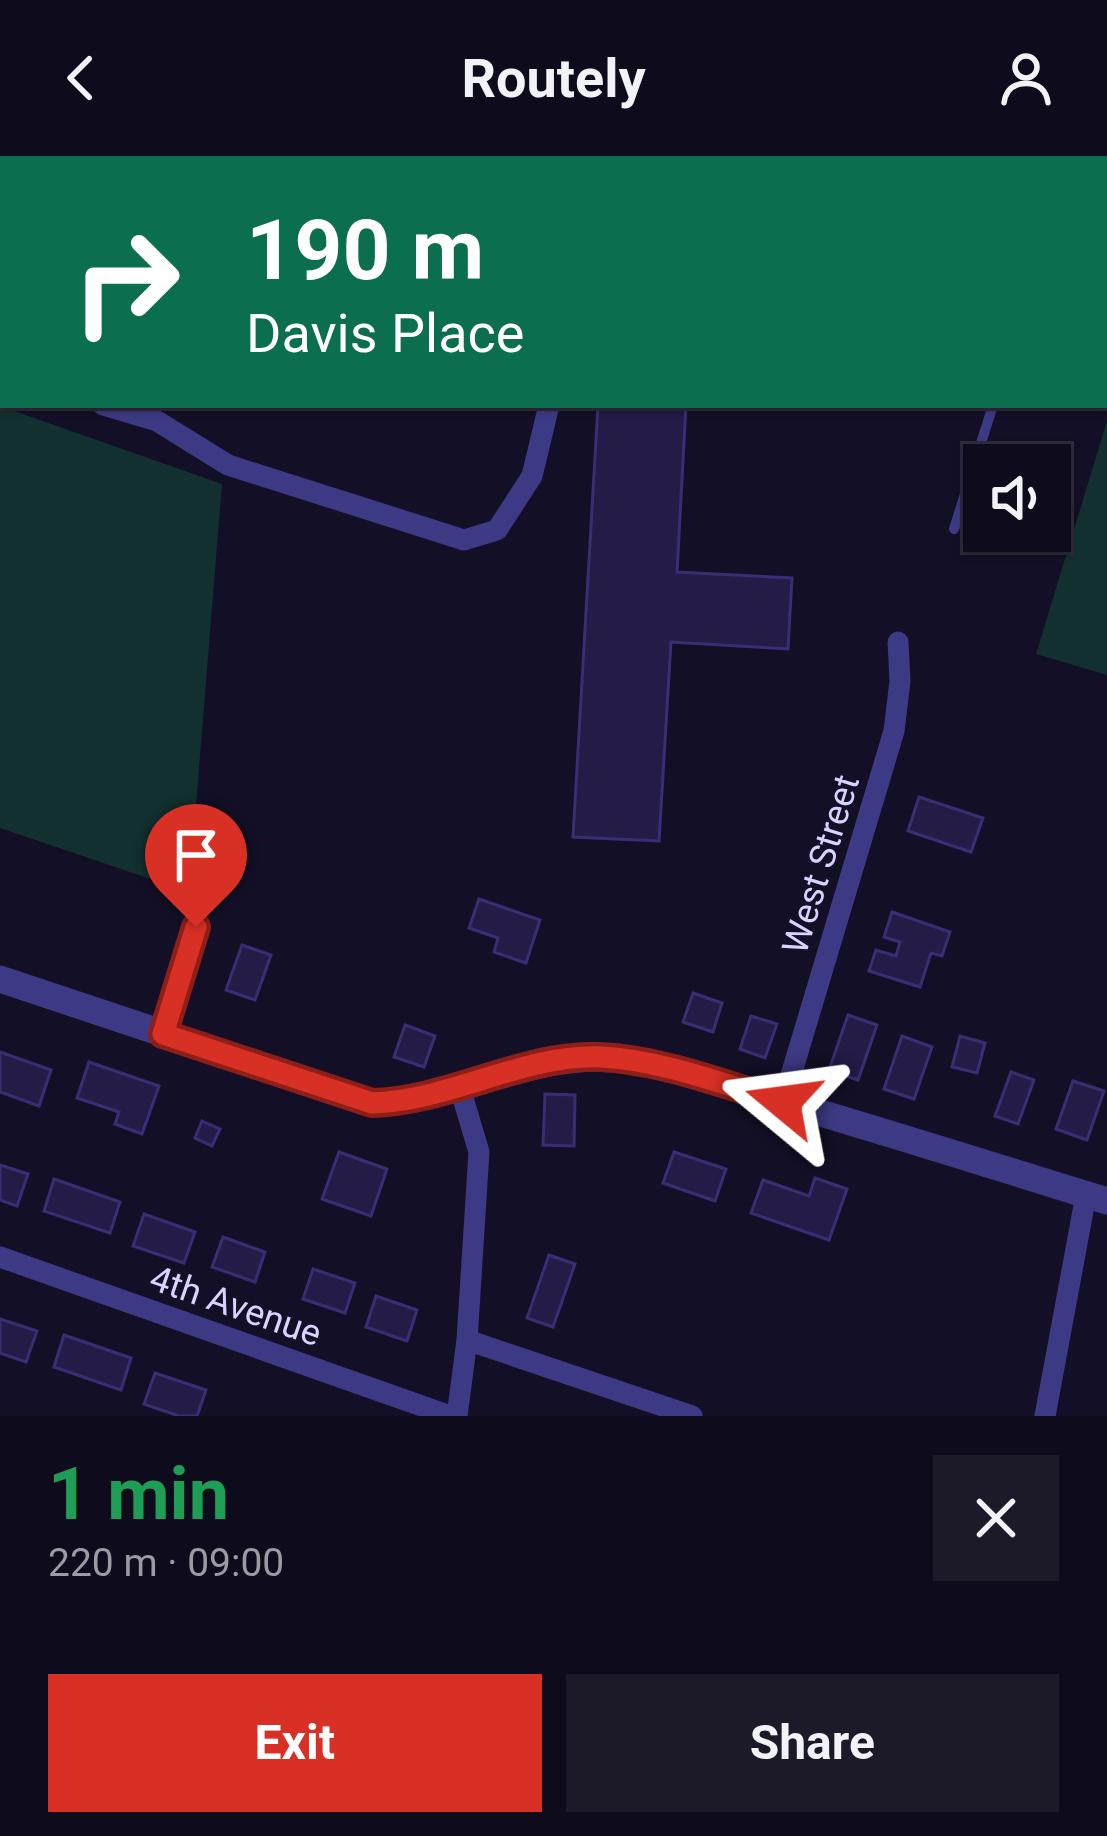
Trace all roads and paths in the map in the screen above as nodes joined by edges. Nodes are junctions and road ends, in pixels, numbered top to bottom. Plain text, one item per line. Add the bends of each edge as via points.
1 (113, 408) edge
2 (548, 408) edge
3 (993, 408) edge
4 (954, 529) dead end
5 (898, 641) dead end
6 (196, 927) dead end
7 (0, 979) edge
8 (163, 1034) junction
9 (460, 1088) junction
10 (783, 1102) junction
11 (1096, 1198) edge
12 (0, 1257) edge
13 (466, 1340) junction
14 (453, 1416) edge
15 (692, 1416) edge
16 (1045, 1416) edge

1 - 2 street via 157,421 228,465 464,539 497,530 532,476
3 - 4 lane
5 - 10 street, West Street via 894,731
6 - 8 street
7 - 8 street
8 - 9 street via 372,1103
9 - 10 street via 600,1057
9 - 13 street via 478,1152
10 - 11 street
11 - 16 street
12 - 14 street, 4th Avenue
13 - 14 street
13 - 15 street

